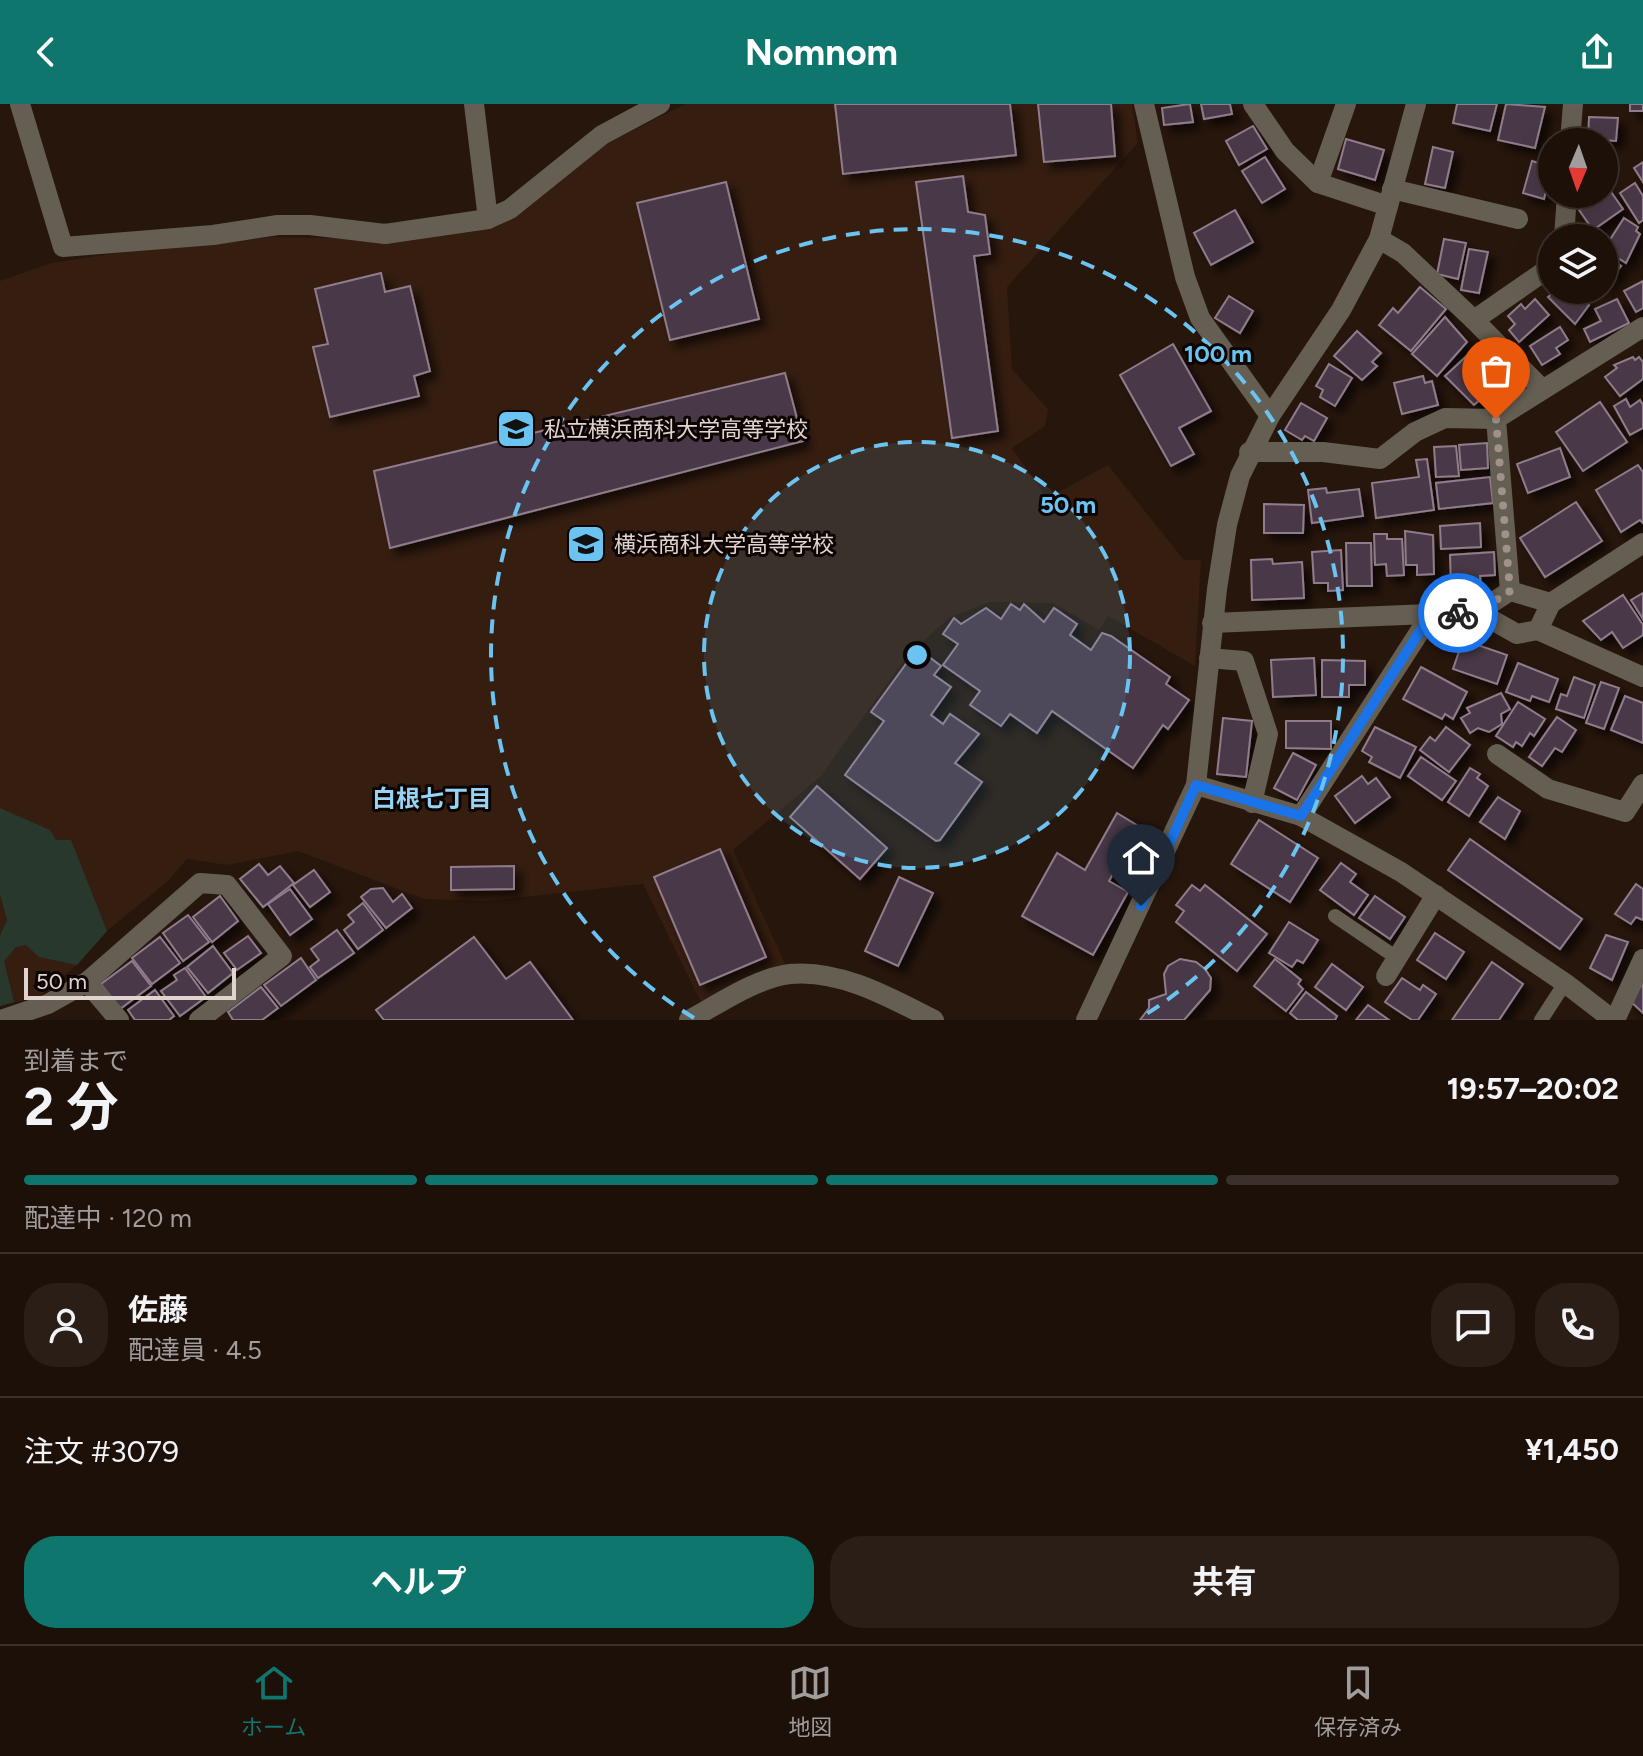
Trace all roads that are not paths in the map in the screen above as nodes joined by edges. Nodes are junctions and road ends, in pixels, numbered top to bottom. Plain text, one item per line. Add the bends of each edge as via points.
1 (20, 104) edge
2 (474, 104) edge
3 (660, 104) edge
4 (1144, 104) edge
5 (1253, 104) edge
6 (1346, 104) edge
7 (1416, 104) edge
8 (1573, 104) edge
9 (628, 113) edge
10 (1571, 128) edge
11 (1318, 183) junction
12 (1390, 198) junction
13 (488, 219) junction
14 (1518, 219) dead end
15 (1379, 239) junction
16 (1538, 276) edge
17 (1474, 320) junction
18 (1643, 327) edge
19 (1541, 388) junction
20 (1270, 416) junction
21 (1496, 419) junction
22 (1249, 452) junction
23 (1643, 543) edge
24 (1510, 591) junction
25 (1551, 603) junction
26 (1478, 612) junction
27 (1431, 614) junction
28 (1212, 623) junction
29 (1538, 630) junction
30 (1209, 658) junction
31 (1643, 677) edge
32 (1497, 754) dead end
33 (1643, 784) edge
34 (1196, 785) junction
35 (1252, 803) junction
36 (1301, 816) junction
37 (1436, 895) junction
38 (1335, 916) dead end
39 (1397, 958) junction
40 (1643, 959) edge
41 (1386, 976) dead end
42 (87, 982) junction
43 (1565, 983) junction
44 (1, 1020) edge
45 (119, 1020) edge
46 (199, 1020) edge
47 (689, 1020) edge
48 (934, 1020) edge
49 (1086, 1020) edge
50 (1541, 1020) edge
51 (1614, 1020) edge

1 - 13 street via 63,247 278,225 385,234
2 - 13 street
3 - 9 street
4 - 20 street via 1185,277 1200,318
5 - 11 street via 1285,151
6 - 11 street
7 - 12 street
8 - 10 street
9 - 13 street via 510,209
11 - 12 street
12 - 14 street
12 - 15 street
15 - 17 street via 1403,253
15 - 20 street via 1341,310
16 - 17 street
17 - 19 street
18 - 19 street
19 - 21 street
20 - 22 street
21 - 22 street via 1445,418 1415,432 1380,459
21 - 24 street
22 - 28 street via 1227,525
23 - 25 street
24 - 25 street
24 - 26 street
25 - 29 street
26 - 27 street
26 - 29 street via 1517,634
27 - 28 street
27 - 36 street
28 - 30 street
29 - 31 street
30 - 34 street
30 - 35 street via 1244,661 1268,734
32 - 33 street via 1548,789 1625,812
34 - 35 street
34 - 49 street
35 - 36 street
36 - 37 street
37 - 39 street
37 - 43 street
38 - 39 lane
39 - 41 street
40 - 51 street
42 - 44 street via 48,1004
42 - 45 street
42 - 46 street via 200,883 227,885 282,956
43 - 50 lane
43 - 51 street
47 - 48 street via 790,974 832,976 891,997

